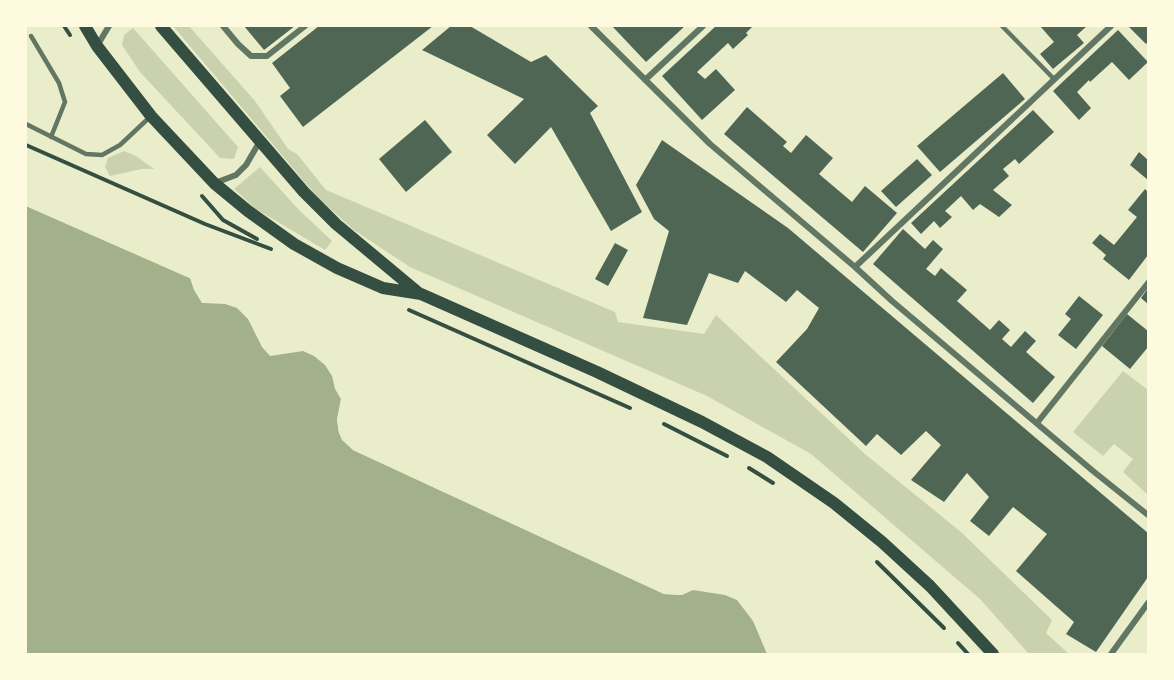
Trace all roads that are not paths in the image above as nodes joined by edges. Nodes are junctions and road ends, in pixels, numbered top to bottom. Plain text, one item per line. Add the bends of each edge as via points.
1 (85, 26) edge
2 (109, 26) edge
3 (161, 26) edge
4 (223, 26) edge
5 (305, 26) edge
6 (591, 26) edge
7 (703, 26) edge
8 (1002, 26) edge
9 (1111, 26) edge
10 (31, 36) dead end
11 (97, 46) junction
12 (1054, 79) junction
13 (645, 80) junction
14 (151, 116) junction
15 (26, 124) edge
16 (51, 136) junction
17 (261, 140) junction
18 (214, 183) junction
19 (855, 267) junction
20 (1149, 284) edge
21 (420, 294) junction
22 (1037, 423) junction
23 (1149, 515) edge
24 (1149, 603) edge
25 (993, 654) edge
26 (1111, 654) edge

1 - 11 main road
2 - 11 street
3 - 17 main road
4 - 5 street via 251,56 267,56
6 - 13 street
7 - 13 street
8 - 12 lane
9 - 12 street
10 - 16 lane via 59,82 65,102
11 - 14 main road
12 - 19 street
13 - 19 street via 710,144
14 - 16 lane via 120,145 102,154 86,154
14 - 18 main road
15 - 16 lane
17 - 18 street via 236,175
17 - 21 main road via 336,224
18 - 21 main road via 294,244 337,268 383,288
19 - 22 street
20 - 22 street
21 - 25 main road via 669,406 767,458 834,503 882,542 930,586
22 - 23 street
24 - 26 street

